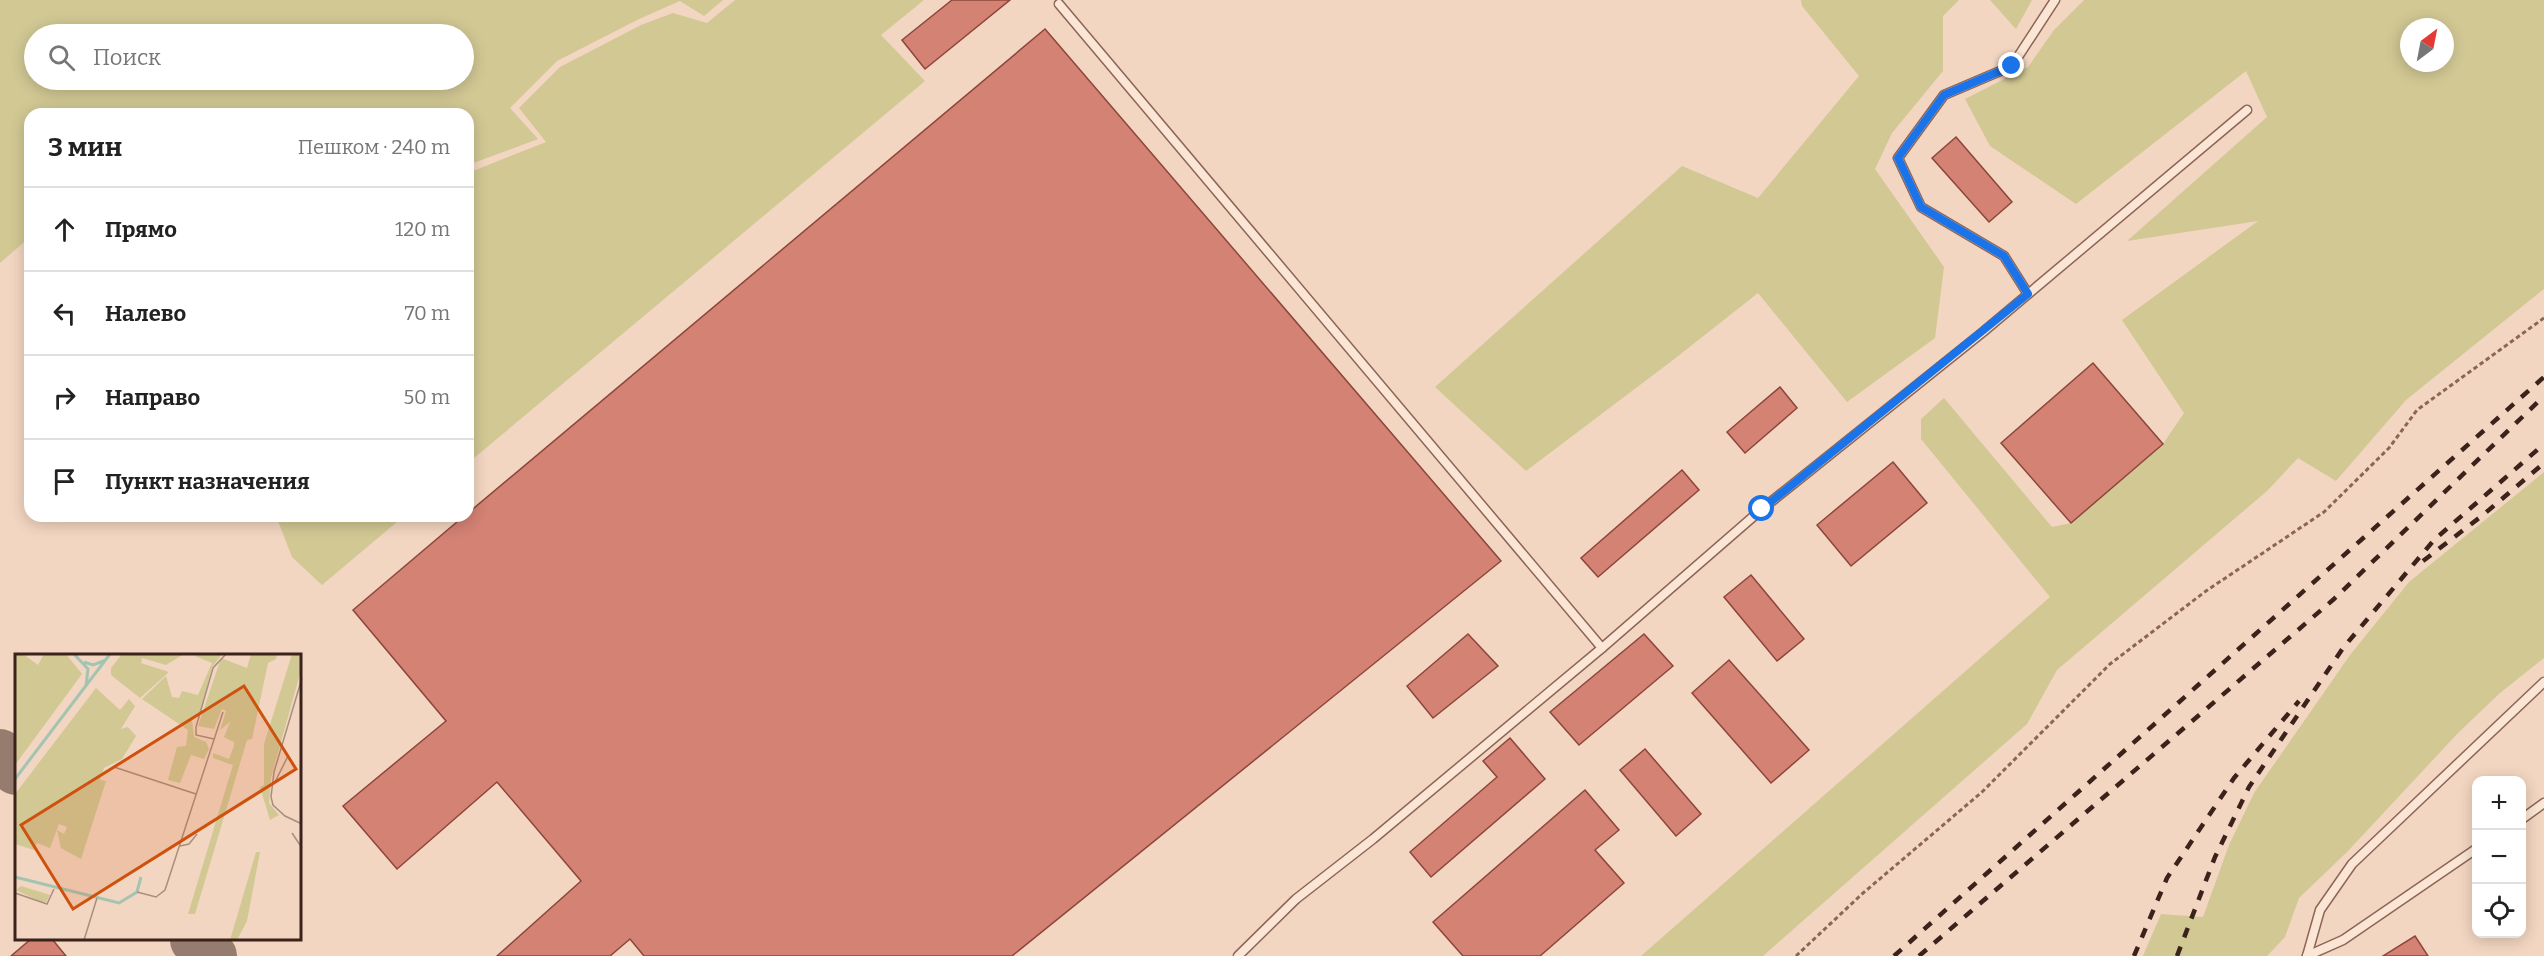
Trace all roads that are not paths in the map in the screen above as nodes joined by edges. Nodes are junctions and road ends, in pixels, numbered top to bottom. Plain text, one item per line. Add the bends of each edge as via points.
1 (2055, 0) edge
2 (1059, 4) dead end
3 (2247, 110) dead end
4 (2028, 294) junction
5 (1602, 648) junction
6 (2544, 682) edge
7 (2544, 803) edge
8 (2526, 816) edge
9 (2472, 852) edge
10 (1238, 956) edge
11 (2307, 956) edge

1 - 4 lane via 2012,66 1944,95 1898,158 1921,207 2004,256
2 - 5 lane
3 - 4 lane
4 - 5 lane via 1762,509
5 - 10 lane via 1296,899
6 - 11 lane via 2352,864 2320,910
7 - 8 lane
9 - 11 lane via 2343,940

